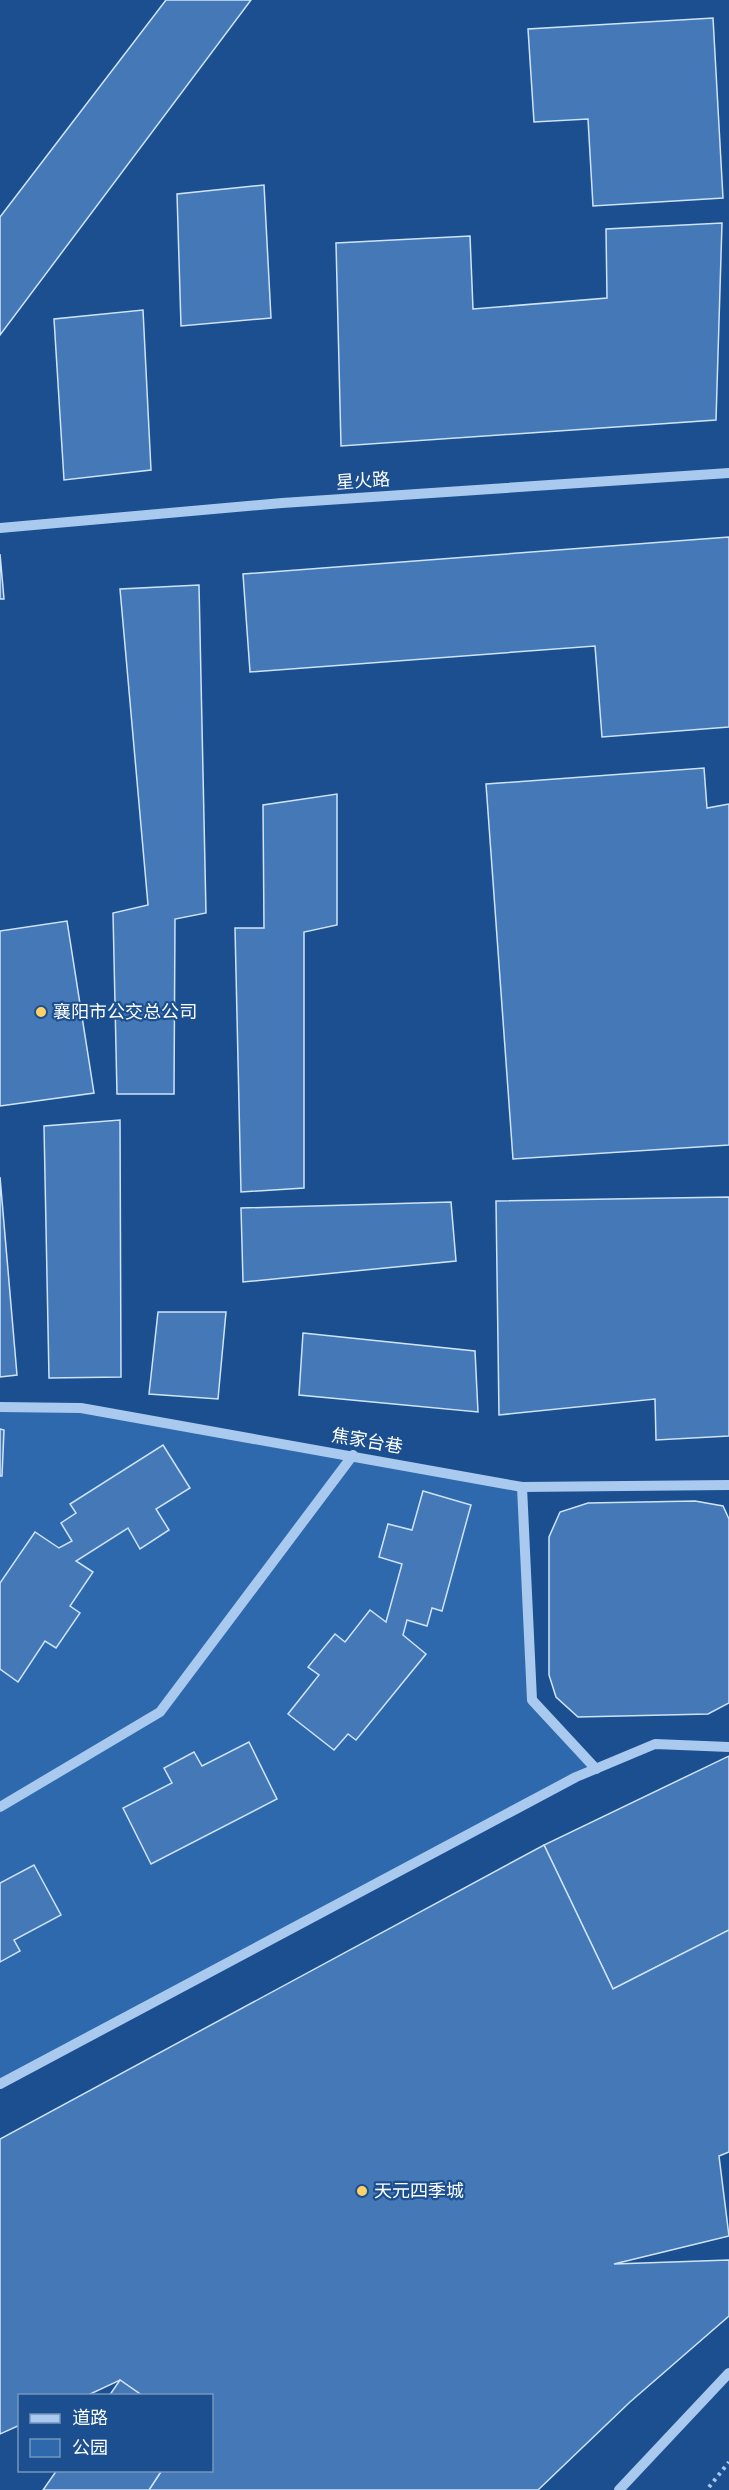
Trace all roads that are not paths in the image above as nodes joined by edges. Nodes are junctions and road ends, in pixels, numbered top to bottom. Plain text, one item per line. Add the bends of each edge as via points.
1 (729, 473) edge
2 (0, 528) edge
3 (0, 1407) edge
4 (353, 1455) junction
5 (729, 1485) edge
6 (522, 1487) junction
7 (729, 1747) edge
8 (596, 1769) junction
9 (0, 1807) edge
10 (0, 2084) edge
11 (729, 2373) edge
12 (619, 2490) edge

1 - 2 street, 星火路 via 282,503
3 - 4 street, 焦家台巷 via 81,1408
4 - 6 street, 焦家台巷
4 - 9 street via 160,1712
5 - 6 street, 焦家台巷
6 - 8 street via 532,1700
7 - 8 street via 655,1744
8 - 10 street
11 - 12 street

